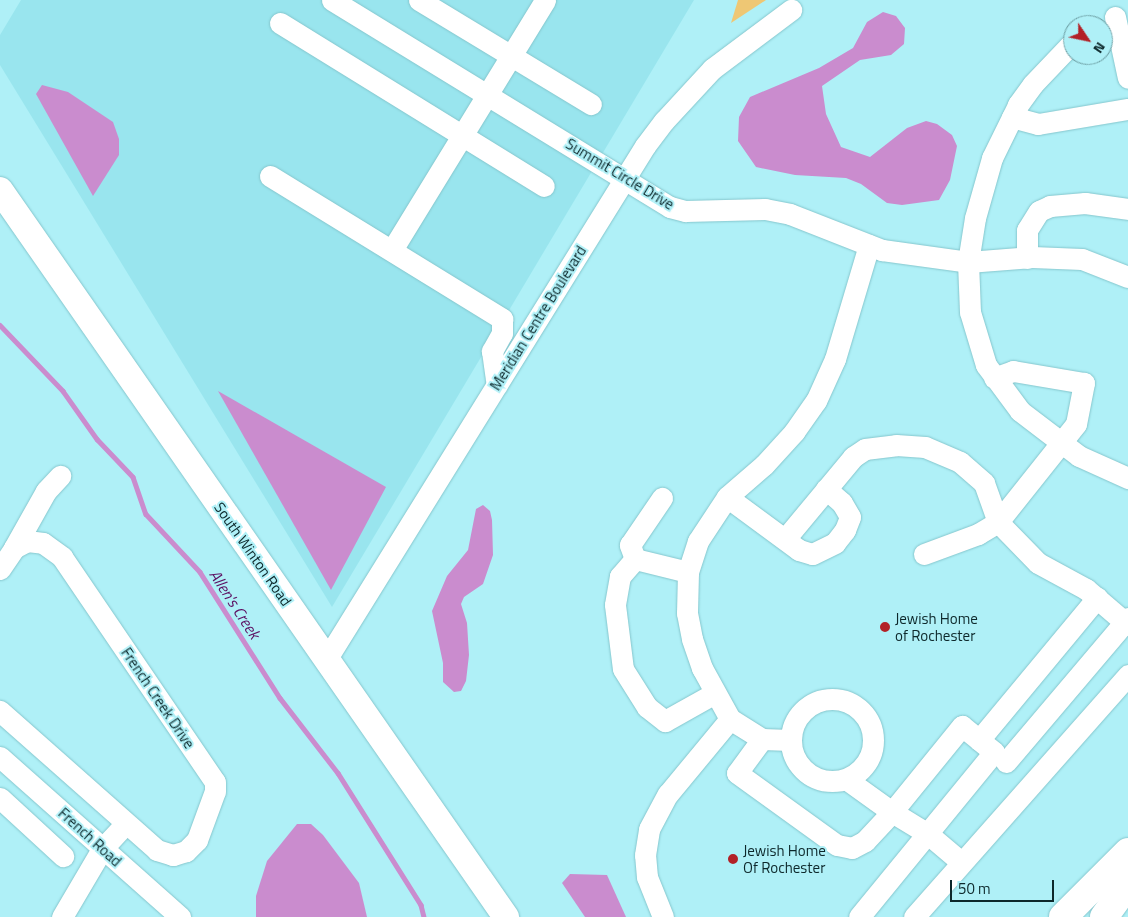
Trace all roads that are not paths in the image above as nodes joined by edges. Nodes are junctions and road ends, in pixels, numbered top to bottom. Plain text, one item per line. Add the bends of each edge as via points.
1 (332, 0) edge
2 (419, 0) edge
3 (545, 0) edge
4 (791, 10) dead end
5 (1114, 18) edge
6 (280, 23) dead end
7 (1063, 52) edge
8 (510, 55) junction
9 (1128, 78) edge
10 (487, 94) junction
11 (591, 104) dead end
12 (1128, 108) edge
13 (1012, 117) junction
14 (462, 134) junction
15 (270, 176) dead end
16 (624, 178) junction
17 (544, 186) dead end
18 (0, 190) edge
19 (1128, 210) edge
20 (869, 246) junction
21 (392, 250) junction
22 (1027, 258) junction
23 (968, 262) junction
24 (1128, 277) edge
25 (994, 378) junction
26 (497, 385) junction
27 (1060, 443) junction
28 (60, 476) dead end
29 (1128, 478) edge
30 (826, 489) junction
31 (727, 497) junction
32 (662, 498) dead end
33 (998, 522) junction
34 (785, 539) junction
35 (14, 548) junction
36 (924, 554) dead end
37 (635, 559) junction
38 (0, 569) edge
39 (688, 572) junction
40 (1097, 598) junction
41 (1127, 621) edge
42 (326, 660) junction
43 (1128, 675) edge
44 (715, 693) junction
45 (0, 711) edge
46 (730, 719) junction
47 (762, 739) junction
48 (790, 740) junction
49 (993, 751) junction
50 (0, 757) edge
51 (846, 779) junction
52 (1034, 784) junction
53 (0, 798) edge
54 (892, 812) junction
55 (126, 823) junction
56 (928, 834) junction
57 (102, 849) junction
58 (1128, 852) edge
59 (63, 856) dead end
60 (961, 862) junction
61 (1128, 884) edge
62 (62, 917) edge
63 (180, 917) edge
64 (506, 917) edge
65 (663, 917) edge
66 (859, 917) edge
67 (914, 917) edge
68 (1063, 917) edge
69 (1104, 917) edge

1 - 10 street, Summit Circle Drive
2 - 8 street
3 - 8 street
4 - 16 street, Meridian Centre Boulevard via 712,69 664,121
5 - 9 street
6 - 14 street
7 - 13 street via 1033,84
8 - 10 street
8 - 11 street
10 - 14 street
10 - 16 street, Summit Circle Drive
12 - 13 street via 1038,124
13 - 23 street via 982,188
14 - 17 street
14 - 21 street
15 - 21 street
16 - 20 street, Summit Circle Drive via 670,207 684,211 765,209 790,214
16 - 26 street, Meridian Centre Boulevard
18 - 42 main road, South Winton Road
19 - 22 street via 1085,203 1050,206 1039,211 1027,230
20 - 23 street, Summit Circle Drive
20 - 31 street via 835,359 816,401 788,438
21 - 26 street via 502,319 502,333 492,351
22 - 23 street, Summit Circle Drive
22 - 24 street, Summit Circle Drive via 1082,259
23 - 25 street via 974,331
25 - 27 street via 1020,411
25 - 27 street via 1013,371 1084,383 1076,424
26 - 42 street, Meridian Centre Boulevard
27 - 29 street via 1109,472
27 - 33 street
28 - 35 street via 46,491
30 - 33 street via 853,457 865,449 896,445 925,447 960,462 984,483
30 - 34 street
30 - 34 street via 842,503 850,517 835,543 812,554 799,550
31 - 34 street
31 - 39 street via 698,541
32 - 37 street via 630,545
33 - 36 street via 978,534
33 - 40 street via 1038,564
35 - 38 street
35 - 55 street, French Creek Drive via 35,541 49,546 62,557 215,782 203,828 186,850 173,855 157,850
37 - 39 street
37 - 44 street via 620,576 615,605 623,669 647,707 665,721
39 - 44 street via 687,613 692,639
40 - 41 street
40 - 49 street
41 - 49 street
42 - 64 main road, South Winton Road
43 - 52 street
44 - 46 street
45 - 55 street, French Creek Drive
46 - 47 street
46 - 65 street via 668,794 649,830 645,855 647,877
47 - 48 street
47 - 54 street via 737,773 837,845 852,848 865,841
48 - 51 street via 798,764 807,774 826,781
48 - 51 street via 800,714 810,704 837,699 850,702 869,722 873,736 867,762
49 - 52 street
49 - 54 street via 962,726
49 - 56 street
50 - 57 street, French Road
51 - 54 street
52 - 60 street
53 - 59 street
54 - 56 street
55 - 57 street
56 - 60 street
56 - 66 street
57 - 62 street
57 - 63 street, French Road
58 - 68 highway
60 - 67 street
61 - 69 highway

